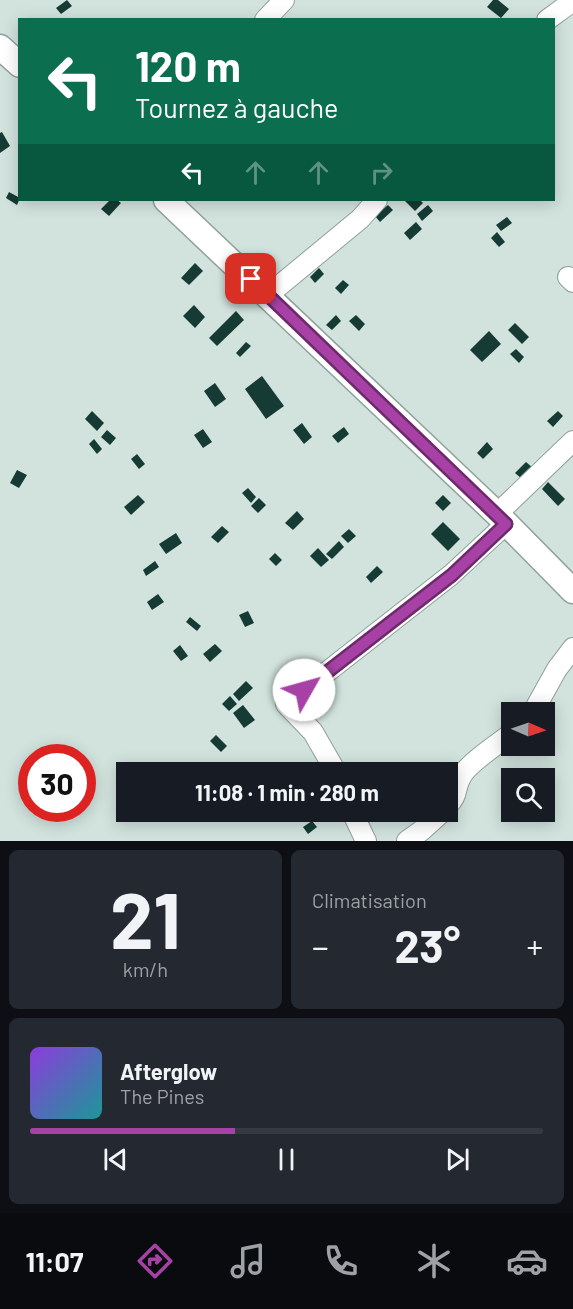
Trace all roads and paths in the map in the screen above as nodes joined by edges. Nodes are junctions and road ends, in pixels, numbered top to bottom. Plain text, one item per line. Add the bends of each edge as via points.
1 (284, 0) edge
2 (573, 1) edge
3 (267, 18) edge
4 (550, 18) edge
5 (0, 47) edge
6 (18, 62) edge
7 (167, 201) edge
8 (376, 201) edge
9 (267, 295) junction
10 (573, 441) edge
11 (502, 519) junction
12 (573, 591) edge
13 (573, 648) edge
14 (539, 702) edge
15 (501, 742) edge
16 (330, 762) edge
17 (458, 788) edge
18 (357, 822) edge
19 (431, 822) edge
20 (366, 841) edge
21 (406, 841) edge

1 - 3 street
2 - 4 street
5 - 6 main road
7 - 9 main road
8 - 9 street via 360,219
9 - 11 main road
10 - 11 street
11 - 12 main road
11 - 16 street via 452,575 286,704 314,732
13 - 14 street
15 - 17 street via 461,776
18 - 20 street
19 - 21 street

